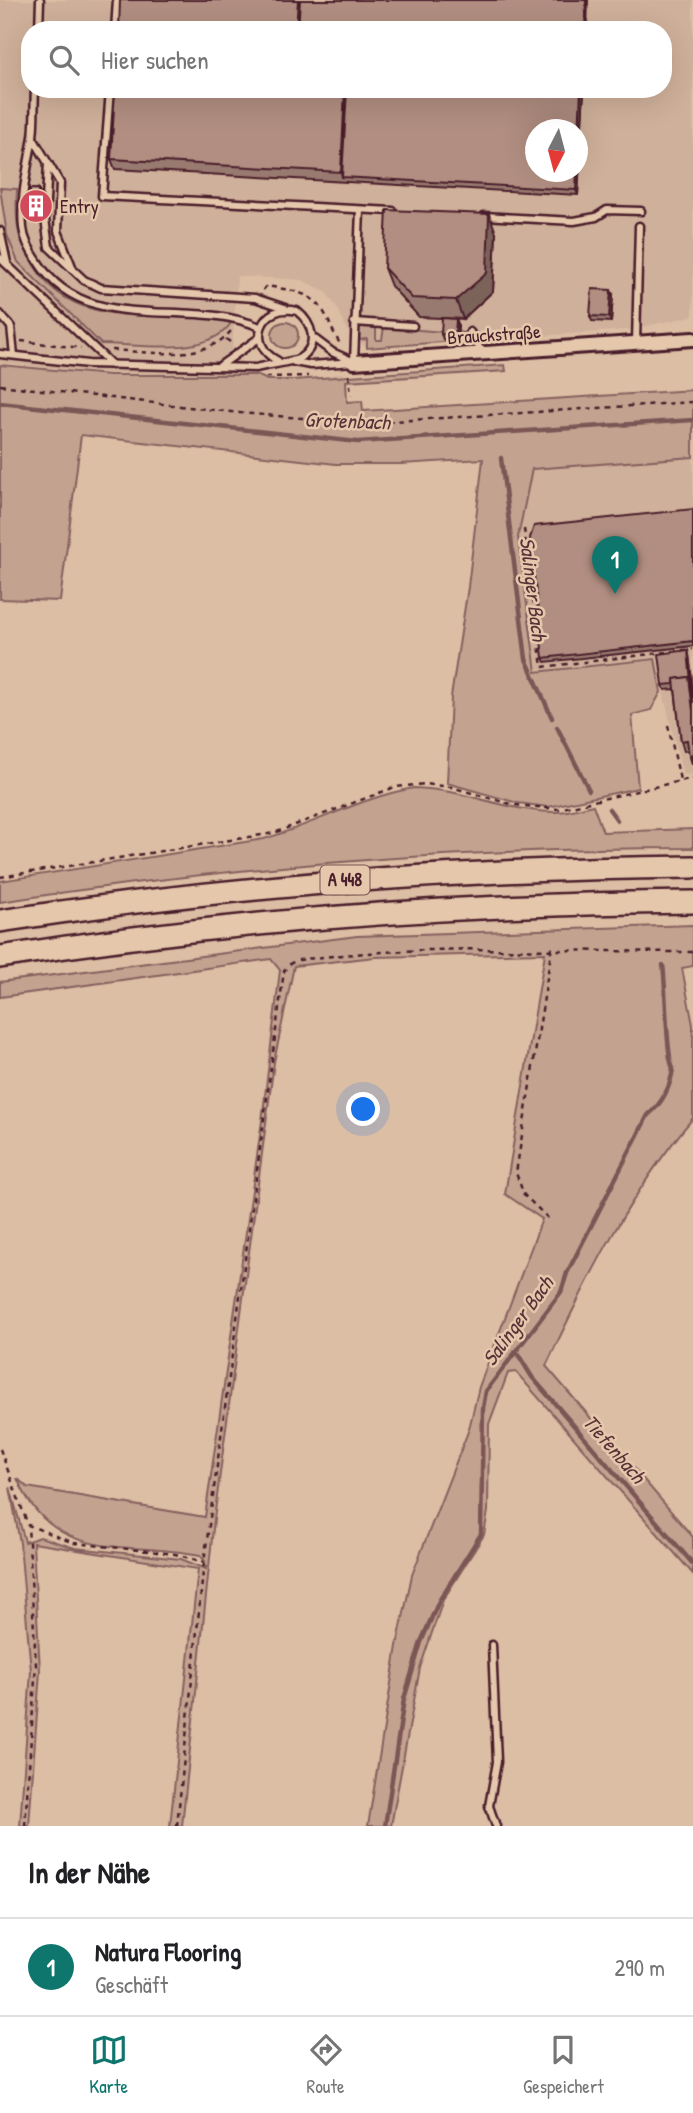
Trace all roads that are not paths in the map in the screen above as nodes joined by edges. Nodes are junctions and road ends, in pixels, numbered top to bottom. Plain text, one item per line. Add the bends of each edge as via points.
1 (40, 0) edge
2 (117, 0) edge
3 (39, 21) edge
4 (116, 21) edge
5 (35, 98) edge
6 (109, 98) edge
7 (33, 138) junction
8 (48, 163) junction
9 (360, 210) junction
10 (640, 211) dead end
11 (402, 212) edge
12 (469, 215) edge
13 (639, 226) dead end
14 (0, 230) edge
15 (0, 258) edge
16 (7, 265) junction
17 (74, 271) junction
18 (287, 309) junction
19 (0, 314) edge
20 (354, 322) junction
21 (413, 326) dead end
22 (260, 327) junction
23 (470, 332) dead end
24 (312, 337) junction
25 (259, 338) junction
26 (693, 339) edge
27 (636, 343) junction
28 (0, 354) edge
29 (483, 354) junction
30 (14, 355) junction
31 (278, 361) junction
32 (291, 362) junction
33 (354, 362) junction
34 (112, 365) junction
35 (219, 366) junction
36 (693, 867) edge
37 (693, 902) edge
38 (0, 921) edge
39 (0, 957) edge
40 (492, 1645) dead end
41 (496, 1826) edge

1 - 3 lane
2 - 4 lane
5 - 7 lane
6 - 9 lane via 102,196
7 - 8 lane
7 - 22 lane via 26,162 23,228 32,252 55,283 103,307 215,315
8 - 17 lane via 60,183 58,231
8 - 17 lane via 47,240
9 - 11 lane
9 - 20 lane
10 - 12 lane via 607,210 574,221
13 - 27 lane
14 - 16 lane
15 - 16 lane
16 - 34 lane
17 - 18 lane via 101,288 255,298
18 - 22 lane via 271,313
18 - 24 lane via 306,317
19 - 30 lane via 11,327
20 - 21 lane
20 - 33 lane
22 - 25 lane
23 - 29 lane
24 - 32 lane via 307,351
24 - 33 lane
25 - 31 lane via 265,352
25 - 35 lane
26 - 27 street, Brauckstraße
27 - 29 street, Brauckstraße
28 - 30 lane, Brauckstraße
29 - 33 street, Brauckstraße
30 - 34 lane, Brauckstraße
31 - 32 lane, Brauckstraße
31 - 35 lane, Brauckstraße via 256,369
32 - 33 lane, Brauckstraße
34 - 35 lane, Brauckstraße
36 - 38 highway, A 448 via 366,878 197,894
37 - 39 highway, A 448 via 329,916
40 - 41 lane via 497,1762 489,1806

